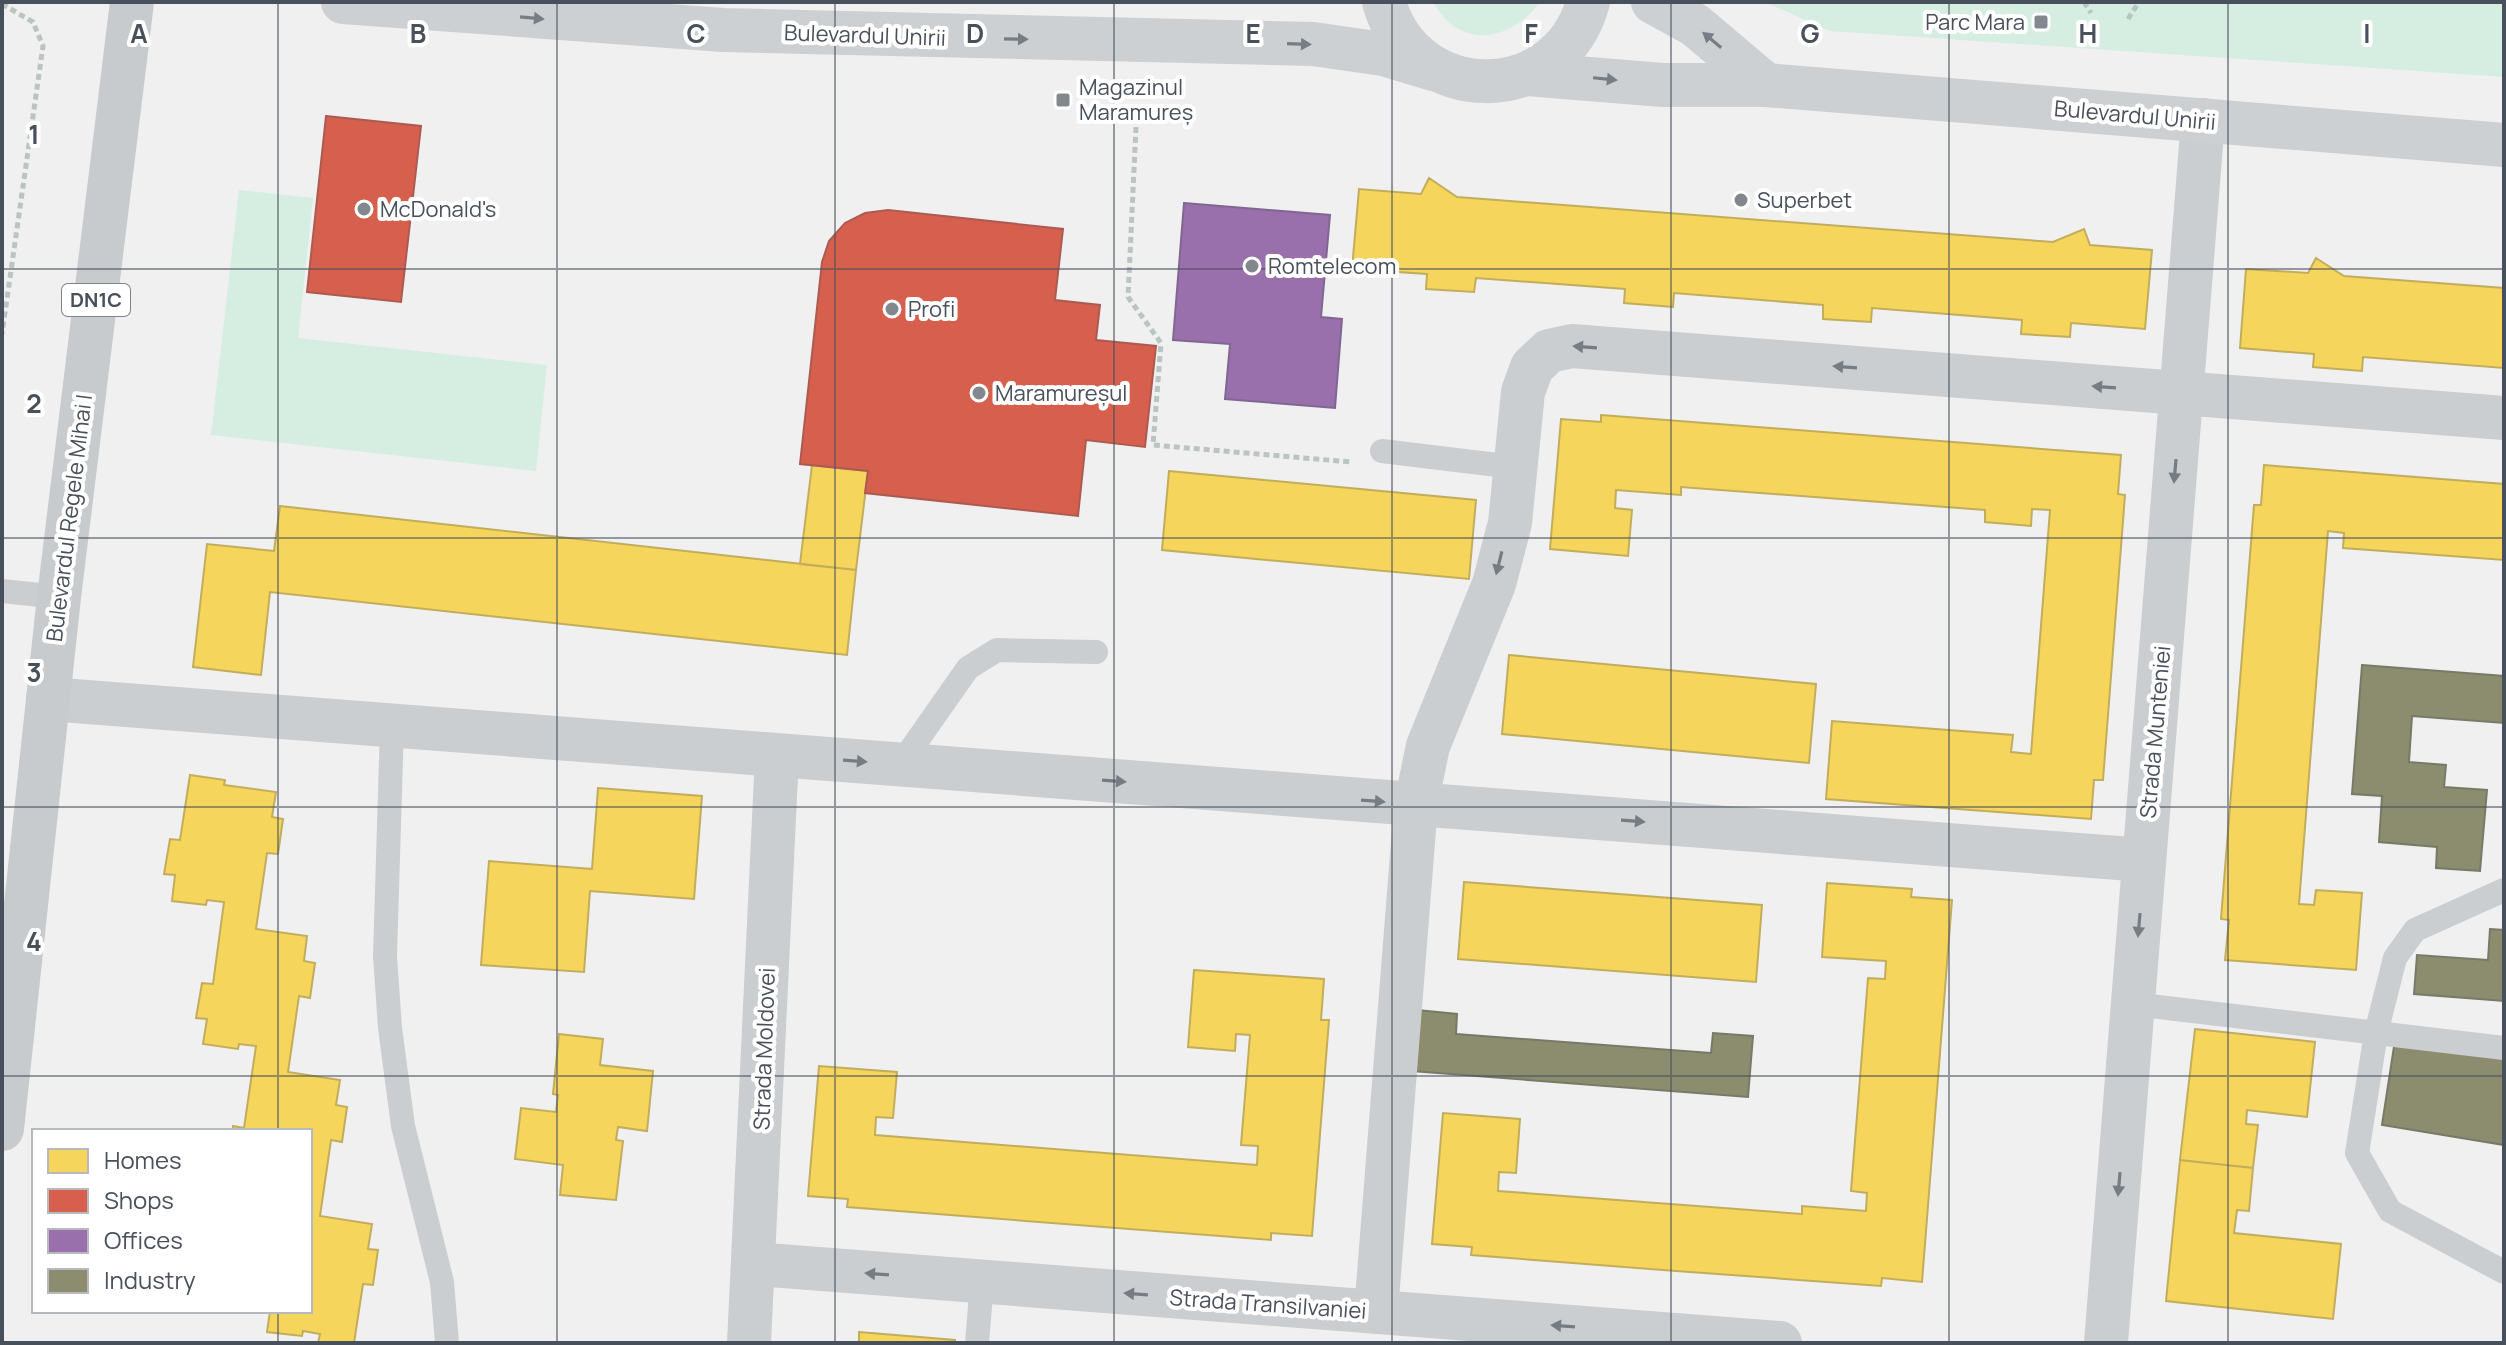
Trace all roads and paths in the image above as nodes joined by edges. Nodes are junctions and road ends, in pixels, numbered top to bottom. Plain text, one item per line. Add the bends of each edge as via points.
1 (132, 2) edge
2 (343, 2) edge
3 (1384, 2) edge
4 (1588, 2) edge
5 (1653, 2) edge
6 (2084, 2) edge
7 (2139, 2) edge
8 (2, 4) edge
9 (2091, 13) dead end
10 (2128, 19) dead end
11 (1433, 69) junction
12 (1527, 74) junction
13 (1766, 85) junction
14 (2203, 120) junction
15 (1136, 127) dead end
16 (2504, 145) edge
17 (2, 334) edge
18 (2182, 393) junction
19 (2504, 418) edge
20 (1382, 451) joint
21 (1514, 467) junction
22 (2, 591) edge
23 (59, 597) junction
24 (1096, 652) dead end
25 (48, 699) junction
26 (392, 726) junction
27 (777, 755) junction
28 (900, 765) junction
29 (1416, 804) junction
30 (2144, 860) junction
31 (2504, 890) edge
32 (2133, 1004) junction
33 (2376, 1033) junction
34 (2504, 1048) edge
35 (2, 1129) edge
36 (755, 1264) junction
37 (2504, 1272) edge
38 (982, 1282) junction
39 (1376, 1312) junction
40 (447, 1343) edge
41 (749, 1343) edge
42 (977, 1343) edge
43 (1780, 1343) edge
44 (2106, 1343) edge

1 - 23 main road, Bulevardul Regele Mihai I / DN1C
2 -> 11 main road, Bulevardul Unirii via 723,30 1313,44 1383,54
3 - 11 main road, Bulevardul Unirii via 1389,21 1407,48
4 - 12 main road, Bulevardul Unirii via 1575,34 1554,57
13 -> 5 main road via 1695,25
6 - 9 path
7 - 10 path
8 - 17 path via 33,22 43,46
11 - 12 main road, Bulevardul Unirii via 1463,80 1496,82
12 -> 13 main road, Bulevardul Unirii via 1663,85
13 - 14 main road, Bulevardul Unirii
14 - 16 main road, Bulevardul Unirii
14 - 18 street, Strada Munteniei
15 - 20 path via 1128,297 1161,343 1153,445 1352,462
18 - 19 street
18 -> 21 street via 1572,346 1549,351 1532,367 1518,415
18 -> 30 street, Strada Munteniei
20 - 21 lane
21 -> 29 street via 1510,523 1494,584 1428,746
22 - 23 lane
23 - 25 main road, Bulevardul Regele Mihai I / DN1C
24 - 28 lane via 997,650 968,668
25 - 26 street
25 - 35 main road, Bulevardul Regele Mihai I / DN1C
26 - 27 street
26 - 40 lane via 385,956 390,1028 403,1126 442,1282
27 -> 28 street
27 - 36 street, Strada Moldovei
28 -> 29 street
29 -> 30 street
29 - 39 street
30 -> 32 street, Strada Munteniei
31 - 33 lane via 2415,930 2395,958
32 - 33 lane
32 -> 44 street, Strada Munteniei
33 - 34 lane
33 - 37 lane via 2357,1153 2390,1211
38 -> 36 street, Strada Transilvaniei
36 - 41 street, Strada Moldovei
39 -> 38 street, Strada Transilvaniei
38 - 42 lane
43 -> 39 street, Strada Transilvaniei

